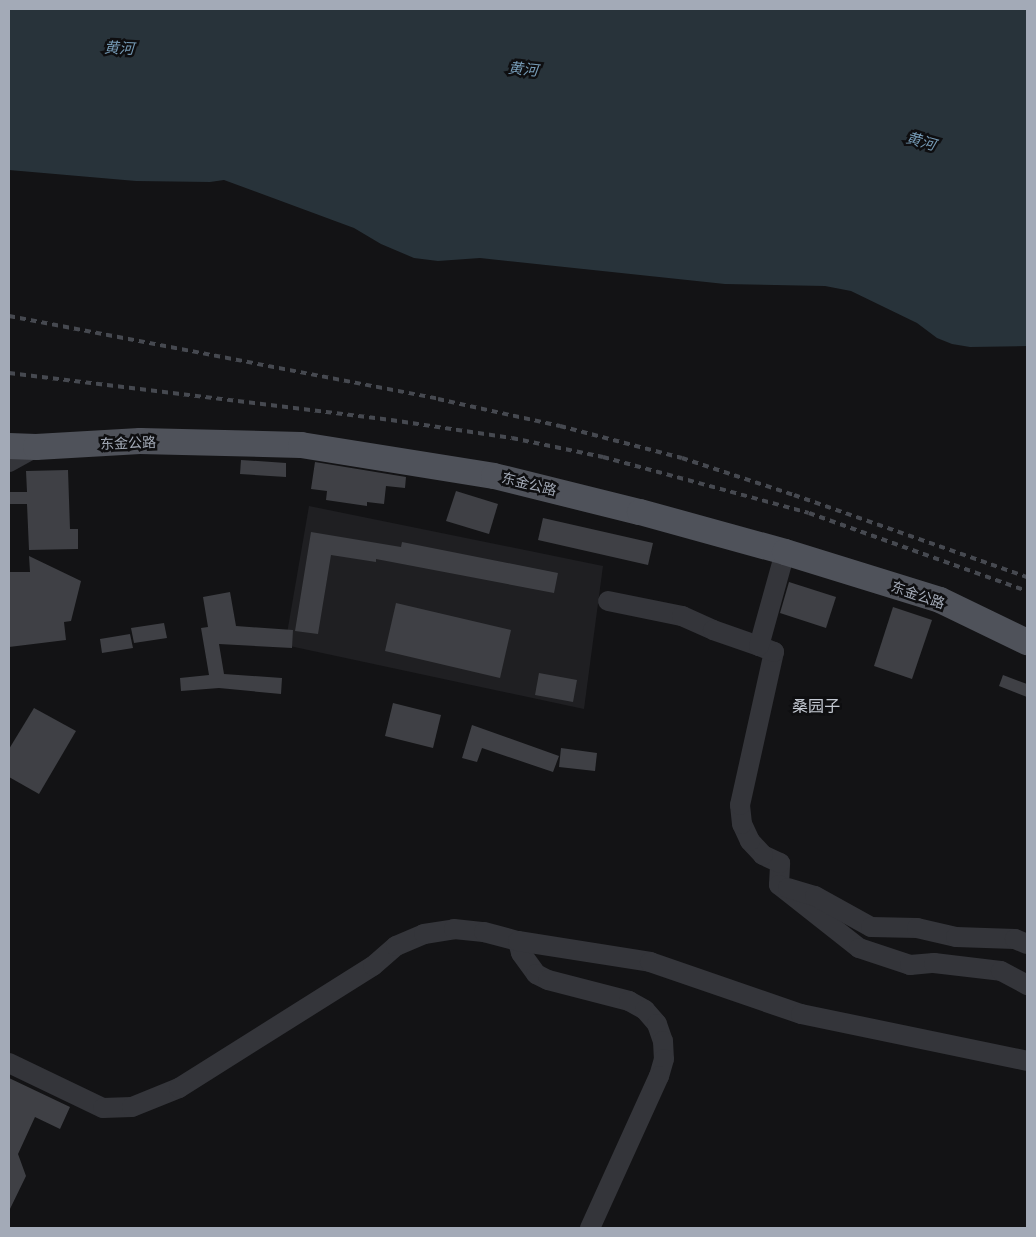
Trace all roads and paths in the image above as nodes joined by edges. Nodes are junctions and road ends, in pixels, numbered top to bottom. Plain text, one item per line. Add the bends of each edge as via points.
1 (9, 446) edge
2 (36, 447) junction
3 (9, 462) edge
4 (786, 552) junction
5 (608, 601) dead end
6 (1027, 642) edge
7 (759, 646) junction
8 (779, 885) junction
9 (518, 941) junction
10 (1027, 944) edge
11 (1027, 985) edge
12 (1027, 1061) edge
13 (9, 1063) edge
14 (590, 1228) edge

1 - 2 main road, 东金公路
2 - 3 street
2 - 4 main road, 东金公路 via 140,441 301,445 494,476
4 - 6 main road, 东金公路 via 940,600
4 - 7 street
5 - 7 street via 682,616
7 - 8 street via 774,652 740,805 742,824 750,841 763,855 780,863
8 - 10 street via 815,896 871,928 917,928 956,937 1015,940
8 - 11 street via 859,948 910,965 934,963 1002,971
9 - 12 street via 650,962 801,1014
9 - 13 street via 484,932 454,929 424,934 396,946 373,966 179,1088 132,1107 103,1108
9 - 14 street via 521,953 536,974 548,980 629,1000 645,1010 657,1024 664,1041 664,1059 659,1076

